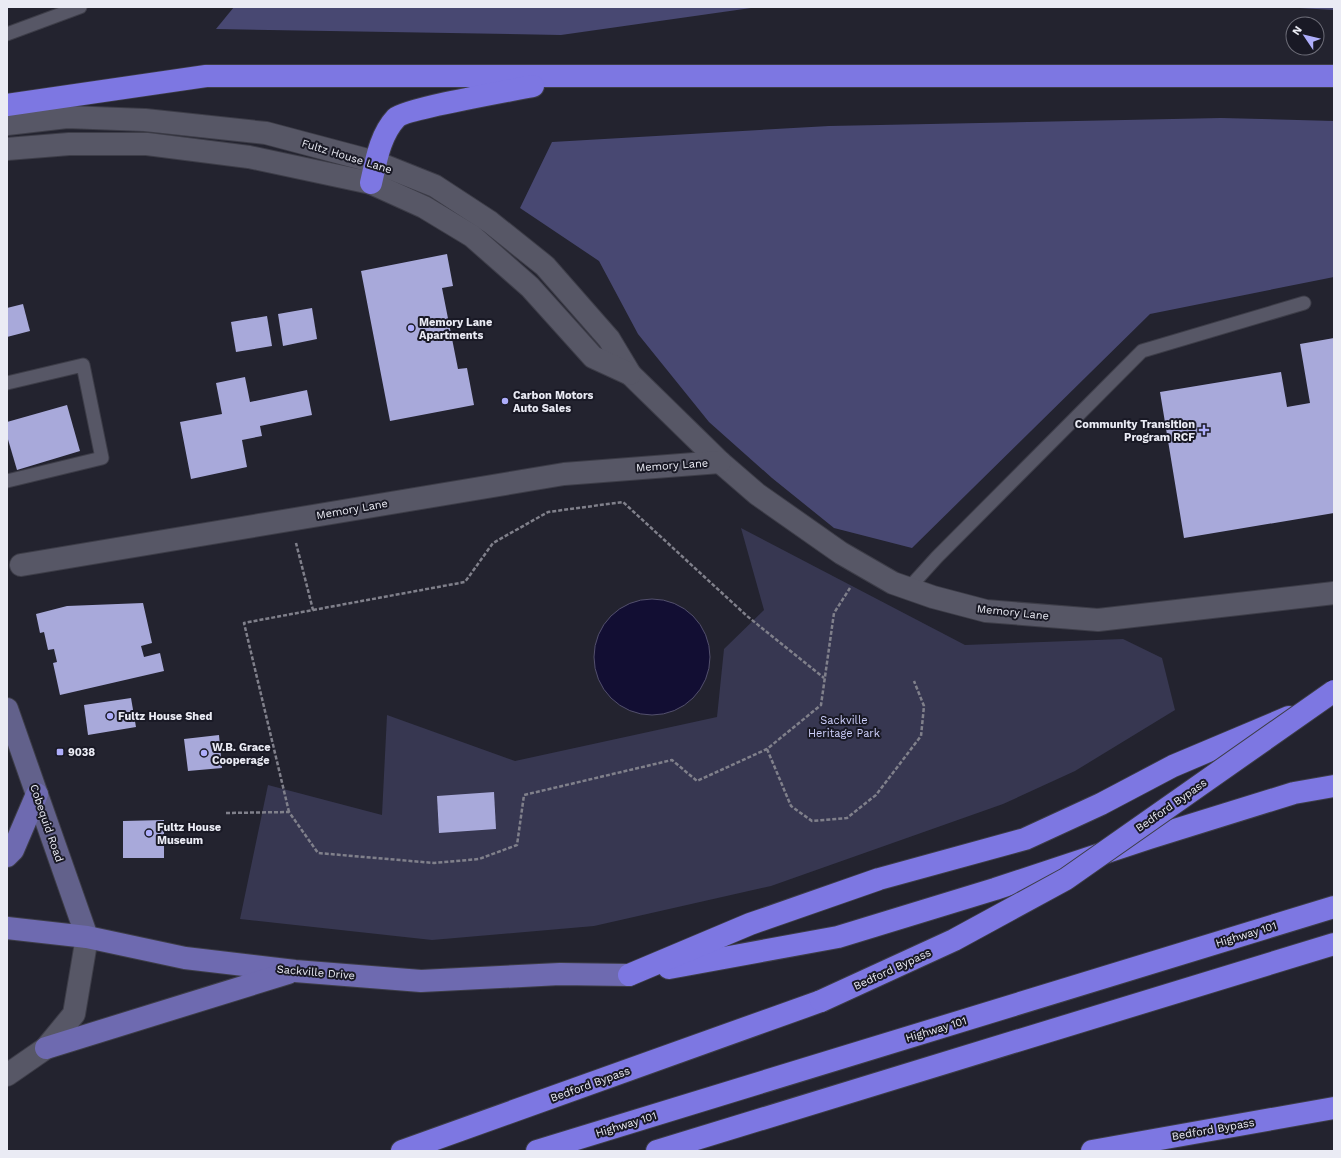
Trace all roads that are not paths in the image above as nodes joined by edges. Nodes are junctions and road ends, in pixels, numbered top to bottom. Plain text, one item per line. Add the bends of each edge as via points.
1 (80, 7) edge
2 (48, 13) edge
3 (7, 34) edge
4 (1334, 76) edge
5 (578, 77) junction
6 (7, 105) edge
7 (7, 124) edge
8 (7, 150) edge
9 (376, 162) junction
10 (371, 183) junction
11 (1304, 303) dead end
12 (630, 374) junction
13 (7, 383) edge
14 (720, 462) junction
15 (7, 481) edge
16 (21, 565) dead end
17 (908, 589) junction
18 (1334, 593) edge
19 (1334, 691) edge
20 (1334, 701) edge
21 (7, 708) edge
22 (1334, 786) edge
23 (37, 794) junction
24 (7, 856) edge
25 (1334, 907) edge
26 (7, 928) edge
27 (86, 937) junction
28 (1334, 944) edge
29 (295, 971) junction
30 (628, 975) junction
31 (46, 1048) junction
32 (7, 1075) edge
33 (1334, 1108) edge
34 (402, 1151) edge
35 (538, 1151) edge
36 (657, 1151) edge
37 (1092, 1151) edge

1 - 2 lane
2 - 3 lane
4 - 5 highway
5 - 6 highway via 206,76
5 - 9 highway via 397,116 386,130
7 - 9 street, Fultz House Lane via 67,117 145,120 258,132
8 - 10 street, Fultz House Lane via 69,144 147,144 249,157
9 - 10 highway
9 - 12 street, Fultz House Lane via 434,186 490,222 545,266 609,338
10 - 12 street, Fultz House Lane via 424,207 472,236 530,287 593,357
11 - 17 lane via 1142,351
12 - 14 street, Fultz House Lane
13 - 15 lane via 83,365 102,458
14 - 16 street, Memory Lane via 564,474
14 - 17 street, Memory Lane via 757,494 841,553
17 - 18 street, Memory Lane via 986,611 1098,620
19 - 34 highway, Bedford Bypass, bridge via 1066,879 954,940 821,1001
20 - 30 highway via 1318,704 1173,766 1101,804 1025,839 872,881 750,924
21 - 23 main road, Cobequid Road
22 - 30 highway via 1294,793 838,937
23 - 24 main road via 13,850
23 - 27 main road, Cobequid Road
25 - 35 highway, Highway 101
26 - 27 main road, Sackville Drive
27 - 29 main road, Sackville Drive via 185,958
27 - 31 street via 74,1014
28 - 36 highway
29 - 30 main road, Sackville Drive via 421,981 560,974
29 - 31 main road
31 - 32 street
33 - 37 highway, Bedford Bypass

